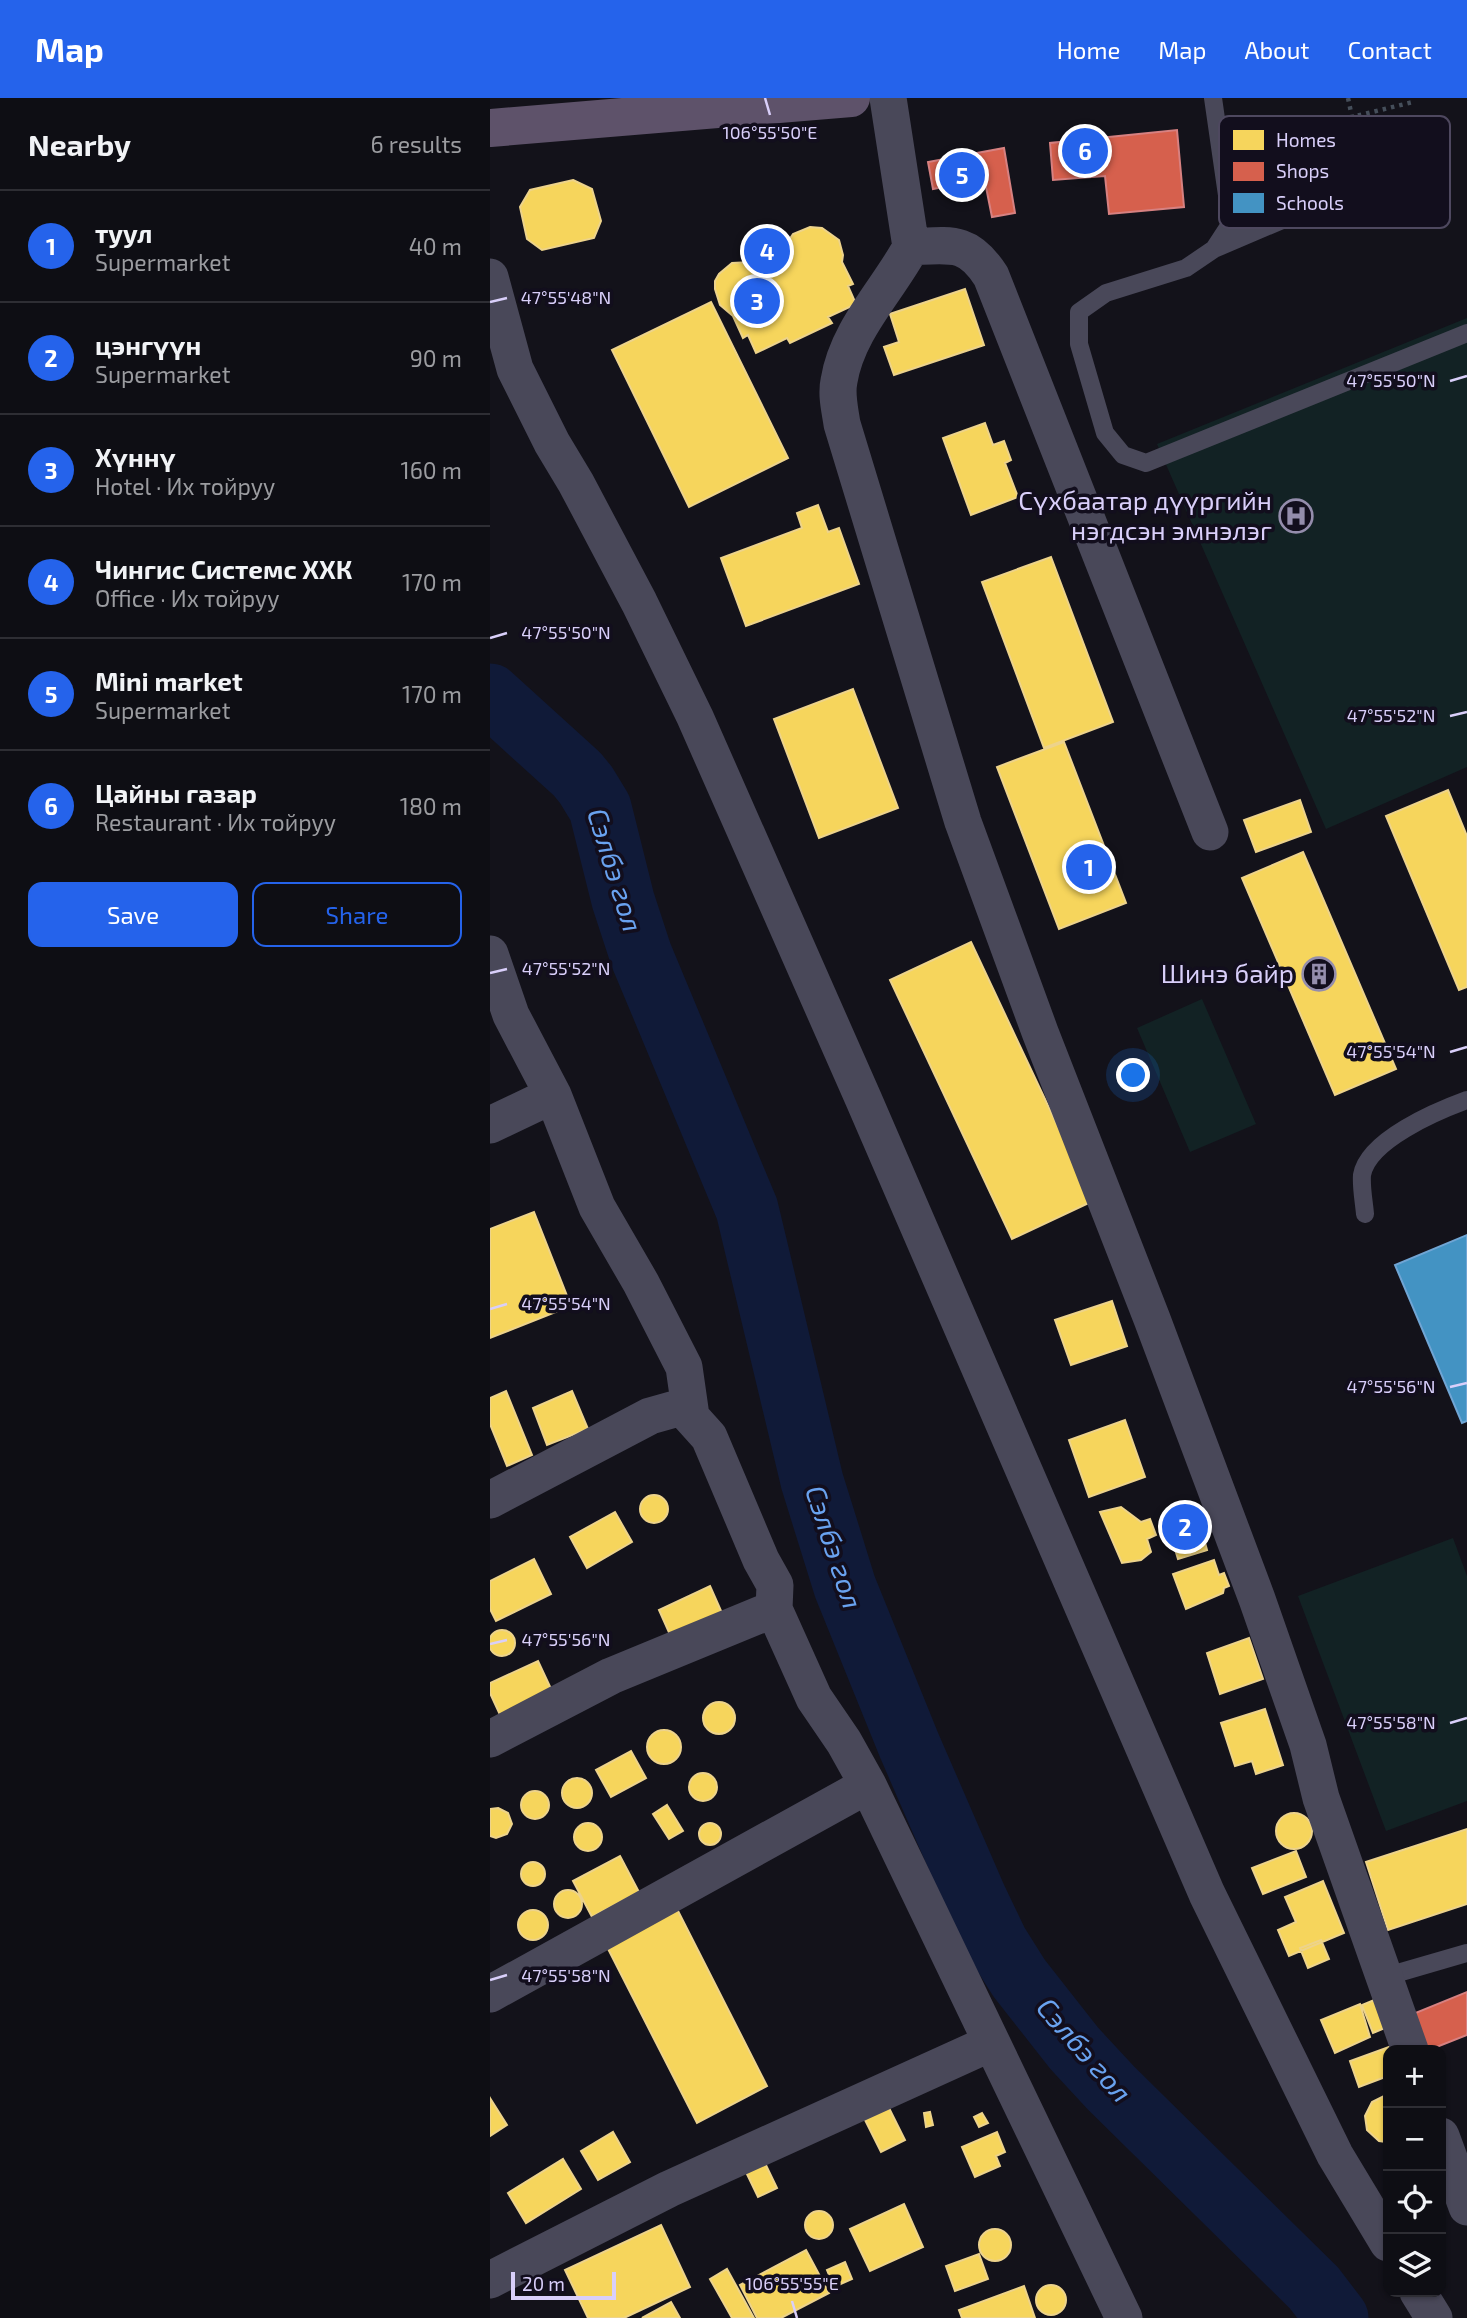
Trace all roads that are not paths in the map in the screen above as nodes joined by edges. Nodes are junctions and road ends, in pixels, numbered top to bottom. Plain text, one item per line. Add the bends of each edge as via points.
1 (851, 98) edge
2 (888, 98) edge
3 (1213, 98) edge
4 (490, 128) edge
5 (1219, 140) edge
6 (1227, 228) edge
7 (1261, 228) edge
8 (911, 247) junction
9 (1213, 248) junction
10 (490, 277) edge
11 (1467, 333) edge
12 (1210, 832) dead end
13 (490, 954) edge
14 (553, 1095) junction
15 (1467, 1100) edge
16 (490, 1125) edge
17 (1365, 1214) dead end
18 (691, 1416) junction
19 (490, 1500) edge
20 (774, 1609) junction
21 (490, 1739) edge
22 (868, 1785) junction
23 (1467, 1953) edge
24 (1384, 1977) junction
25 (490, 1994) edge
26 (990, 2043) junction
27 (1408, 2045) edge
28 (1446, 2150) edge
29 (1467, 2207) edge
30 (1383, 2235) edge
31 (490, 2280) edge
32 (1421, 2297) edge
33 (1124, 2318) edge
34 (1434, 2318) edge

1 - 4 main road
2 - 8 street
3 - 5 lane
6 - 9 lane
7 - 9 lane
8 - 12 street via 956,245 970,250 991,276
8 - 24 street via 852,341 843,364 838,401 845,435 963,822 1257,1599
9 - 11 lane via 1186,268 1106,293 1079,312 1079,344 1105,433 1123,455 1146,464
10 - 30 street via 521,381 695,717 1207,1894 1335,2155
13 - 14 street via 511,1015
14 - 16 street
14 - 18 street via 597,1207 684,1367
15 - 17 lane via 1385,1140 1362,1173
18 - 19 street via 682,1407 650,1416
18 - 20 street via 709,1437 775,1585
20 - 21 street via 611,1676
20 - 22 street via 814,1698
22 - 25 street
22 - 26 street
23 - 24 lane
24 - 27 street
26 - 31 street via 669,2189
26 - 33 street
28 - 29 street
32 - 34 street

